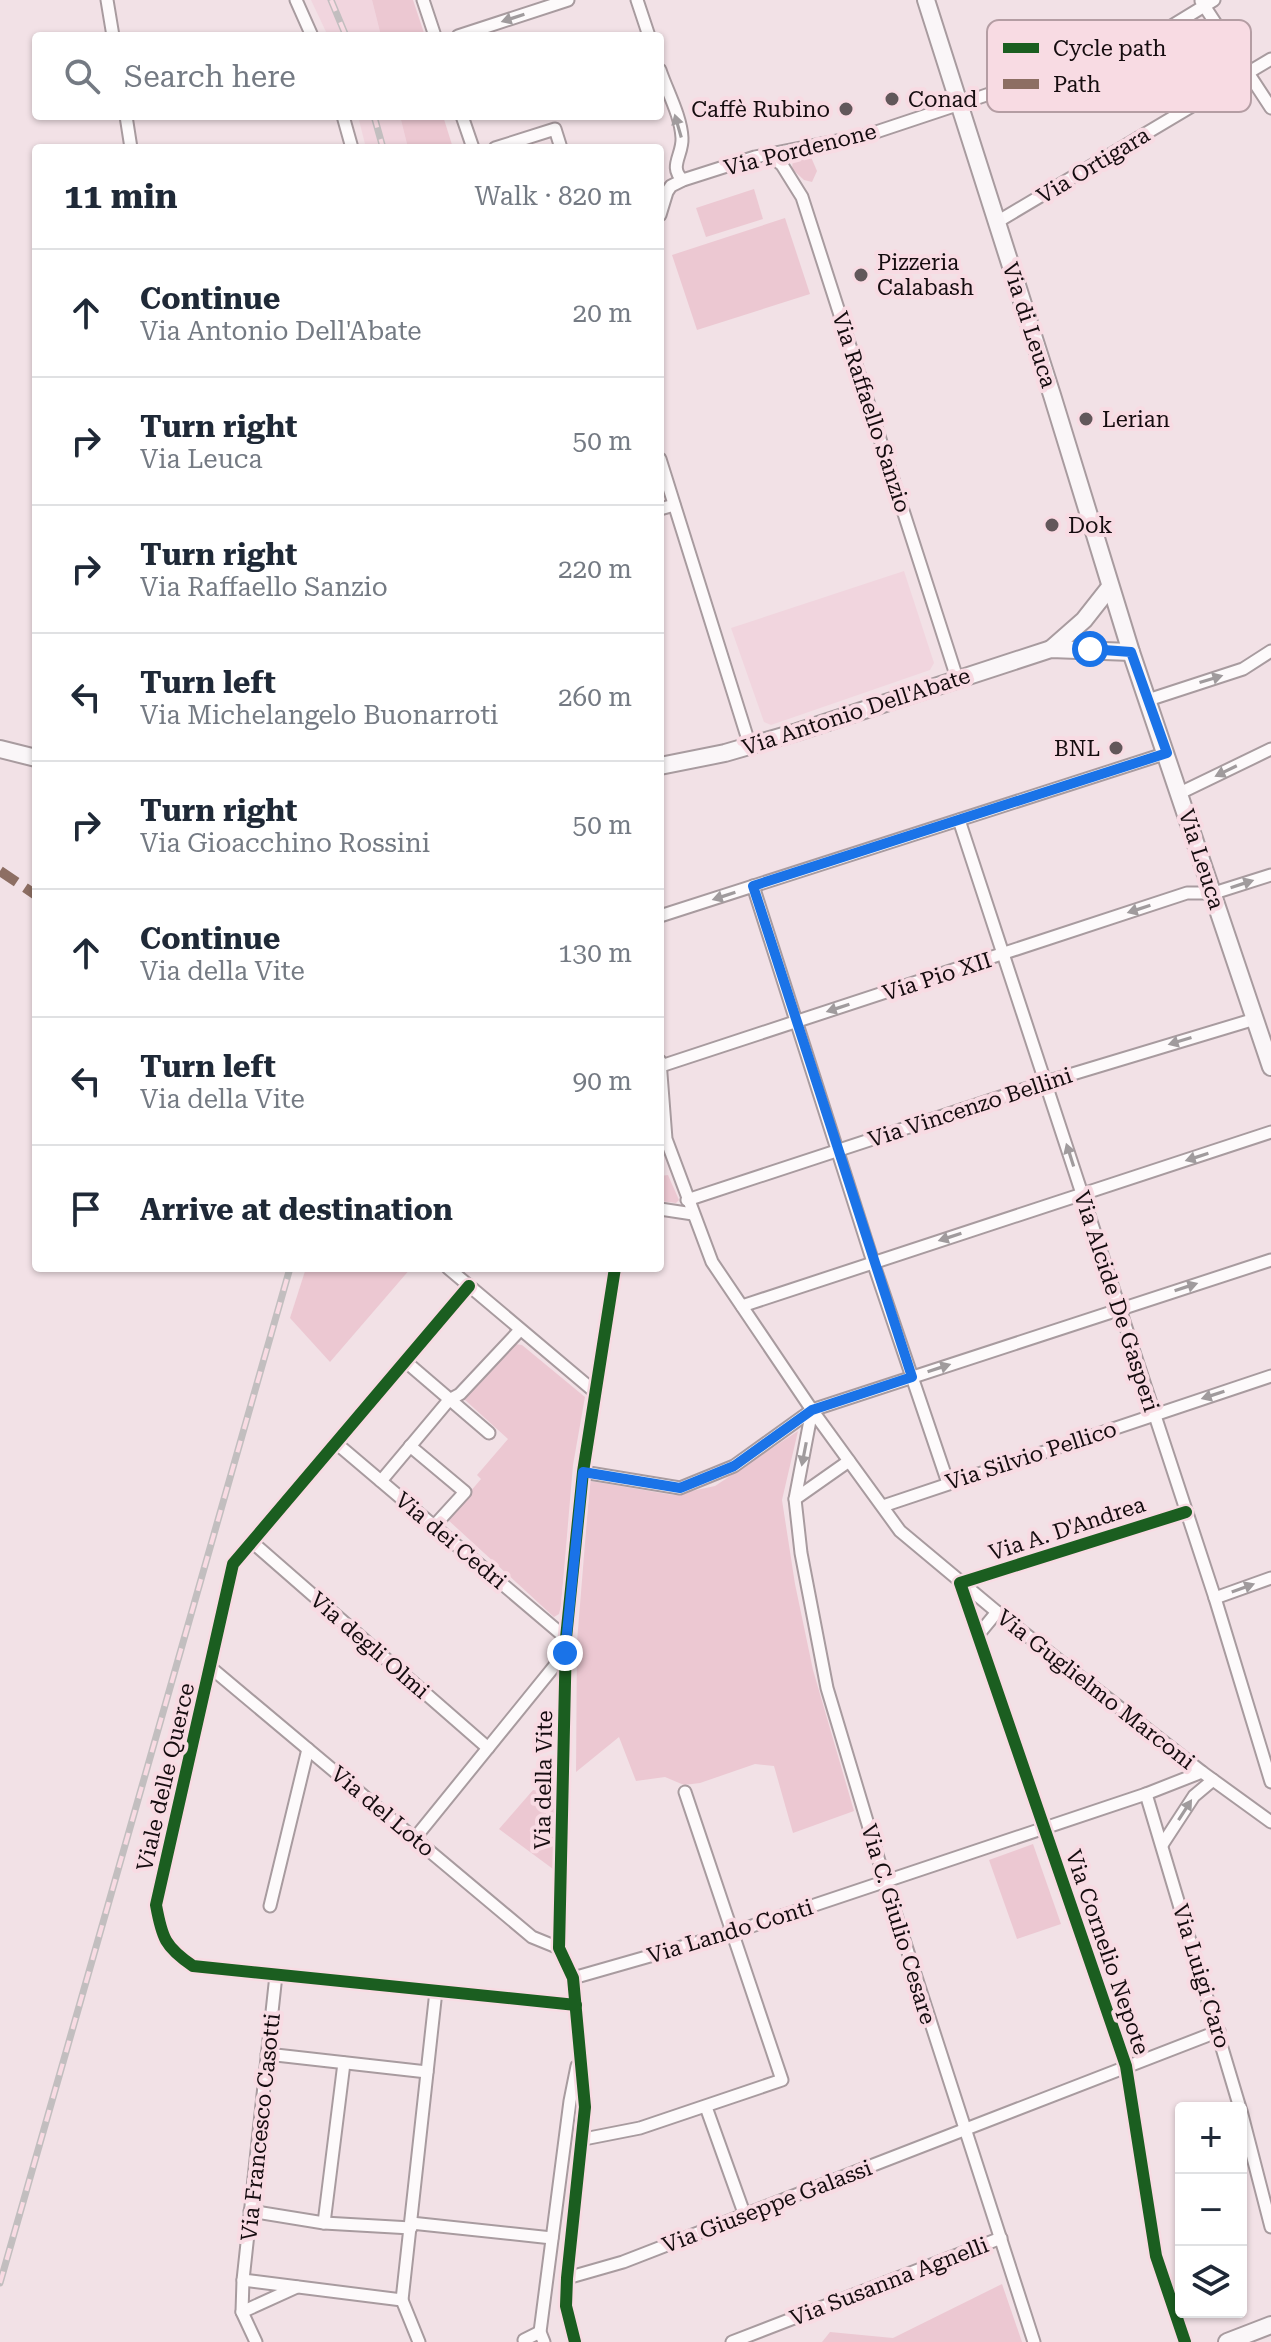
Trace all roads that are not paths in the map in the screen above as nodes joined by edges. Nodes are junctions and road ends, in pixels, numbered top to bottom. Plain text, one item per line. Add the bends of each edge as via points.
1 (107, 0) edge
2 (296, 0) edge
3 (423, 0) edge
4 (568, 0) edge
5 (637, 0) edge
6 (926, 0) edge
7 (1206, 2) edge
8 (1179, 20) edge
9 (1217, 20) edge
10 (112, 32) edge
11 (310, 32) edge
12 (434, 32) edge
13 (470, 32) edge
14 (648, 32) edge
15 (1271, 59) edge
16 (1251, 71) edge
17 (1251, 78) edge
18 (664, 82) edge
19 (987, 95) edge
20 (960, 104) junction
21 (1271, 108) edge
22 (1182, 112) edge
23 (127, 120) edge
24 (344, 120) edge
25 (463, 120) edge
26 (130, 144) edge
27 (351, 144) edge
28 (472, 144) edge
29 (508, 144) edge
30 (560, 144) edge
31 (769, 154) junction
32 (683, 180) junction
33 (664, 202) edge
34 (997, 222) junction
35 (664, 472) edge
36 (674, 505) junction
37 (664, 508) edge
38 (1110, 587) junction
39 (1051, 649) junction
40 (1271, 651) edge
41 (1131, 652) junction
42 (957, 678) junction
43 (1148, 700) junction
44 (750, 746) junction
45 (0, 749) edge
46 (1271, 749) edge
47 (1167, 753) junction
48 (32, 757) edge
49 (664, 765) edge
50 (1180, 793) junction
51 (959, 820) junction
52 (1271, 875) edge
53 (753, 886) junction
54 (1214, 893) junction
55 (664, 915) edge
56 (1004, 954) junction
57 (1255, 1019) junction
58 (797, 1021) junction
59 (1270, 1061) edge
60 (664, 1063) edge
61 (1046, 1082) junction
62 (664, 1122) edge
63 (1271, 1132) edge
64 (837, 1150) junction
65 (664, 1166) edge
66 (676, 1166) junction
67 (1082, 1194) junction
68 (687, 1200) junction
69 (664, 1210) edge
70 (693, 1214) junction
71 (1271, 1260) edge
72 (873, 1262) junction
73 (453, 1272) edge
74 (614, 1272) edge
75 (469, 1286) junction
76 (742, 1306) junction
77 (1119, 1309) junction
78 (520, 1330) junction
79 (405, 1361) junction
80 (1271, 1376) edge
81 (912, 1377) junction
82 (595, 1392) junction
83 (449, 1400) junction
84 (812, 1410) junction
85 (1154, 1414) junction
86 (489, 1433) dead end
87 (336, 1443) junction
88 (410, 1446) junction
89 (849, 1461) junction
90 (583, 1472) junction
91 (381, 1481) junction
92 (948, 1483) junction
93 (795, 1499) junction
94 (883, 1506) junction
95 (1186, 1512) junction
96 (434, 1526) junction
97 (252, 1542) junction
98 (1271, 1578) edge
99 (960, 1583) junction
100 (1215, 1598) junction
101 (997, 1612) junction
102 (978, 1635) junction
103 (566, 1638) junction
104 (565, 1653) junction
105 (210, 1667) junction
106 (1265, 1745) edge
107 (488, 1748) junction
108 (308, 1749) junction
109 (1202, 1772) junction
110 (1213, 1780) junction
111 (1271, 1782) edge
112 (685, 1792) dead end
113 (1146, 1794) junction
114 (1269, 1817) edge
115 (1045, 1828) junction
116 (415, 1838) junction
117 (1162, 1845) junction
118 (885, 1881) junction
119 (270, 1906) dead end
120 (734, 1932) junction
121 (559, 1948) junction
122 (276, 1975) junction
123 (573, 1978) junction
124 (436, 1991) junction
125 (576, 2005) junction
126 (1219, 2031) junction
127 (580, 2052) junction
128 (267, 2054) junction
129 (344, 2063) junction
130 (1126, 2066) junction
131 (427, 2072) junction
132 (1239, 2102) edge
133 (706, 2107) junction
134 (965, 2130) junction
135 (1247, 2133) edge
136 (584, 2139) junction
137 (250, 2211) junction
138 (744, 2213) junction
139 (324, 2223) junction
140 (411, 2225) junction
141 (1271, 2227) edge
142 (552, 2238) junction
143 (1001, 2238) junction
144 (567, 2278) junction
145 (243, 2280) junction
146 (298, 2286) junction
147 (402, 2300) junction
148 (242, 2312) junction
149 (1271, 2325) edge
150 (542, 2337) edge
151 (256, 2342) edge
152 (419, 2342) edge
153 (525, 2342) edge
154 (575, 2342) edge
155 (732, 2342) edge
156 (1034, 2342) edge
157 (1185, 2342) edge
158 (1227, 2342) edge

1 - 10 street
2 - 11 street
3 - 12 street
4 -> 13 street
5 - 14 street
6 - 20 main road, Via di Leuca
7 - 8 street, Via Pordenone
7 - 9 street
15 - 16 street, Via Ortigara
17 - 21 street
32 -> 18 street via 675,165 682,136
19 - 20 street, Via Pordenone
20 - 31 street, Via Pordenone via 867,135
20 - 34 main road, Via di Leuca
22 - 34 street, Via Ortigara
23 - 26 street
24 - 27 street
25 - 28 street
29 - 30 street via 555,129
31 - 32 street, Via Pordenone
31 - 42 street, Via Raffaello Sanzio via 802,197
32 - 33 street via 671,186
34 - 38 main road, Via di Leuca
35 - 36 street
36 - 37 street
36 - 44 street
38 - 39 main road, Via Antonio Dell'Abate
38 - 41 main road, Via di Leuca
39 - 41 main road, Via Antonio Dell'Abate
39 - 42 main road, Via Antonio Dell'Abate
43 -> 40 street via 1243,669
41 - 43 main road, Via Leuca
42 - 44 main road, Via Antonio Dell'Abate
43 - 47 main road, Via Leuca
44 - 49 main road, Via Antonio Dell'Abate
45 - 48 main road
46 -> 50 street
47 - 50 main road, Via Leuca
47 - 51 street
50 - 54 main road, Via Leuca
51 - 53 street
51 - 56 street, Via Alcide De Gasperi
54 -> 52 street, Via Pio XII
53 -> 55 street
53 - 58 street
54 -> 56 street, Via Pio XII via 1187,893
54 - 57 main road, Via Leuca
56 -> 58 street, Via Pio XII
56 - 61 street, Via Alcide De Gasperi
57 - 59 main road, Via Leuca
57 -> 61 street, Via Vincenzo Bellini
58 - 60 street, Via Pio XII
58 - 64 street
61 - 64 street, Via Vincenzo Bellini
67 -> 61 street, Via Alcide De Gasperi
62 - 66 street, Via Guglielmo Marconi
63 -> 67 street
64 - 68 street, Via Vincenzo Bellini
64 - 72 street
65 - 66 street
66 - 68 street, Via Guglielmo Marconi
67 -> 72 street
67 - 77 street, Via Alcide De Gasperi
68 - 70 street, Via Guglielmo Marconi
69 - 70 street
70 - 76 street, Via Guglielmo Marconi via 712,1262
77 -> 71 street
72 - 76 street
72 - 81 street
73 - 75 street
74 - 82 street, Via della Vite
75 - 78 street
75 - 79 street, Viale delle Querce
76 - 84 street, Via Guglielmo Marconi
81 -> 77 street
77 - 85 street, Via Alcide De Gasperi
78 - 82 street
78 - 83 street
79 - 83 street
79 - 87 street, Viale delle Querce
80 -> 85 street, Via Silvio Pellico
81 - 84 street
81 - 92 street
82 - 90 street, Via della Vite
83 - 86 street
83 - 88 street
84 - 89 street, Via Guglielmo Marconi
84 - 90 street via 734,1466 680,1488
84 -> 93 street, Via C. Giulio Cesare
85 - 92 street, Via Silvio Pellico
85 - 95 street, Via Alcide De Gasperi
87 - 91 street, Via dei Cedri
87 - 97 street, Viale delle Querce
88 - 91 street
88 - 96 street via 465,1492
89 - 93 street
89 - 94 street, Via Guglielmo Marconi
90 - 103 street, Via della Vite
91 - 96 street, Via dei Cedri
92 - 94 street, Via Silvio Pellico
93 - 118 street, Via C. Giulio Cesare via 827,1688
94 - 99 street, Via Guglielmo Marconi via 900,1531
95 - 99 street, Via A. D'Andrea
95 - 100 street, Via Alcide De Gasperi
96 - 103 street, Via dei Cedri
97 - 105 street, Viale delle Querce via 233,1564
97 - 107 street, Via degli Olmi
100 -> 98 street
99 - 101 street, Via Guglielmo Marconi
99 - 102 street, Via Cornelio Nepote
100 - 106 street, Via Alcide De Gasperi
101 - 102 street
101 - 109 street, Via Guglielmo Marconi
102 - 115 street, Via Cornelio Nepote
103 - 104 street, Via della Vite
104 - 107 street
104 - 121 street, Via della Vite
105 - 108 street, Via del Loto
105 - 122 street, Viale delle Querce via 156,1905 160,1928 171,1951 193,1966
106 - 111 street, Via Alcide De Gasperi
107 - 116 street
108 - 116 street, Via del Loto
108 - 119 street
109 - 110 street, Via Guglielmo Marconi
109 - 113 street, Via Lando Conti
110 - 114 street, Via Guglielmo Marconi
117 -> 110 street via 1194,1796
112 - 120 street
113 - 115 street, Via Lando Conti
113 - 117 street, Via Luigi Caro
115 - 118 street, Via Lando Conti
115 - 130 street, Via Cornelio Nepote
116 - 121 street, Via del Loto via 532,1937
117 - 126 street, Via Luigi Caro
118 - 120 street, Via Lando Conti
118 - 134 street, Via C. Giulio Cesare
120 - 123 street, Via Lando Conti
120 - 133 street via 782,2080
121 - 123 street, Via della Vite
122 - 124 street, Viale delle Querce
122 - 128 street, Via Francesco Casotti
123 - 125 street, Via della Vite
124 - 125 street, Viale delle Querce
124 - 131 street
125 - 127 street, Via della Vite
126 - 130 street, Via Giuseppe Galassi
126 - 132 street, Via Luigi Caro
127 - 136 street, Via della Vite
127 - 142 street
128 - 129 street
128 - 137 street, Via Francesco Casotti
129 - 131 street
129 - 139 street
130 - 134 street, Via Giuseppe Galassi
130 - 157 street, Via Cornelio Nepote via 1156,2256
131 - 140 street
133 - 136 street
133 - 138 street
134 - 138 street, Via Giuseppe Galassi
134 - 143 street, Via C. Giulio Cesare
135 - 141 street, Via Luigi Caro
136 - 144 street, Via della Vite
137 - 139 street
137 - 145 street, Via Francesco Casotti
138 - 144 street, Via Giuseppe Galassi via 623,2262
139 - 140 street
140 - 142 street
140 - 147 street
142 - 150 street
143 - 155 street, Via Susanna Agnelli
143 - 156 street, Via C. Giulio Cesare
144 - 154 street, Via della Vite via 566,2306
145 - 146 street
145 - 148 street, Via Francesco Casotti
146 - 147 street
146 - 148 street
147 - 152 street
148 - 151 street, Via Francesco Casotti
149 - 158 main road
150 - 153 street

